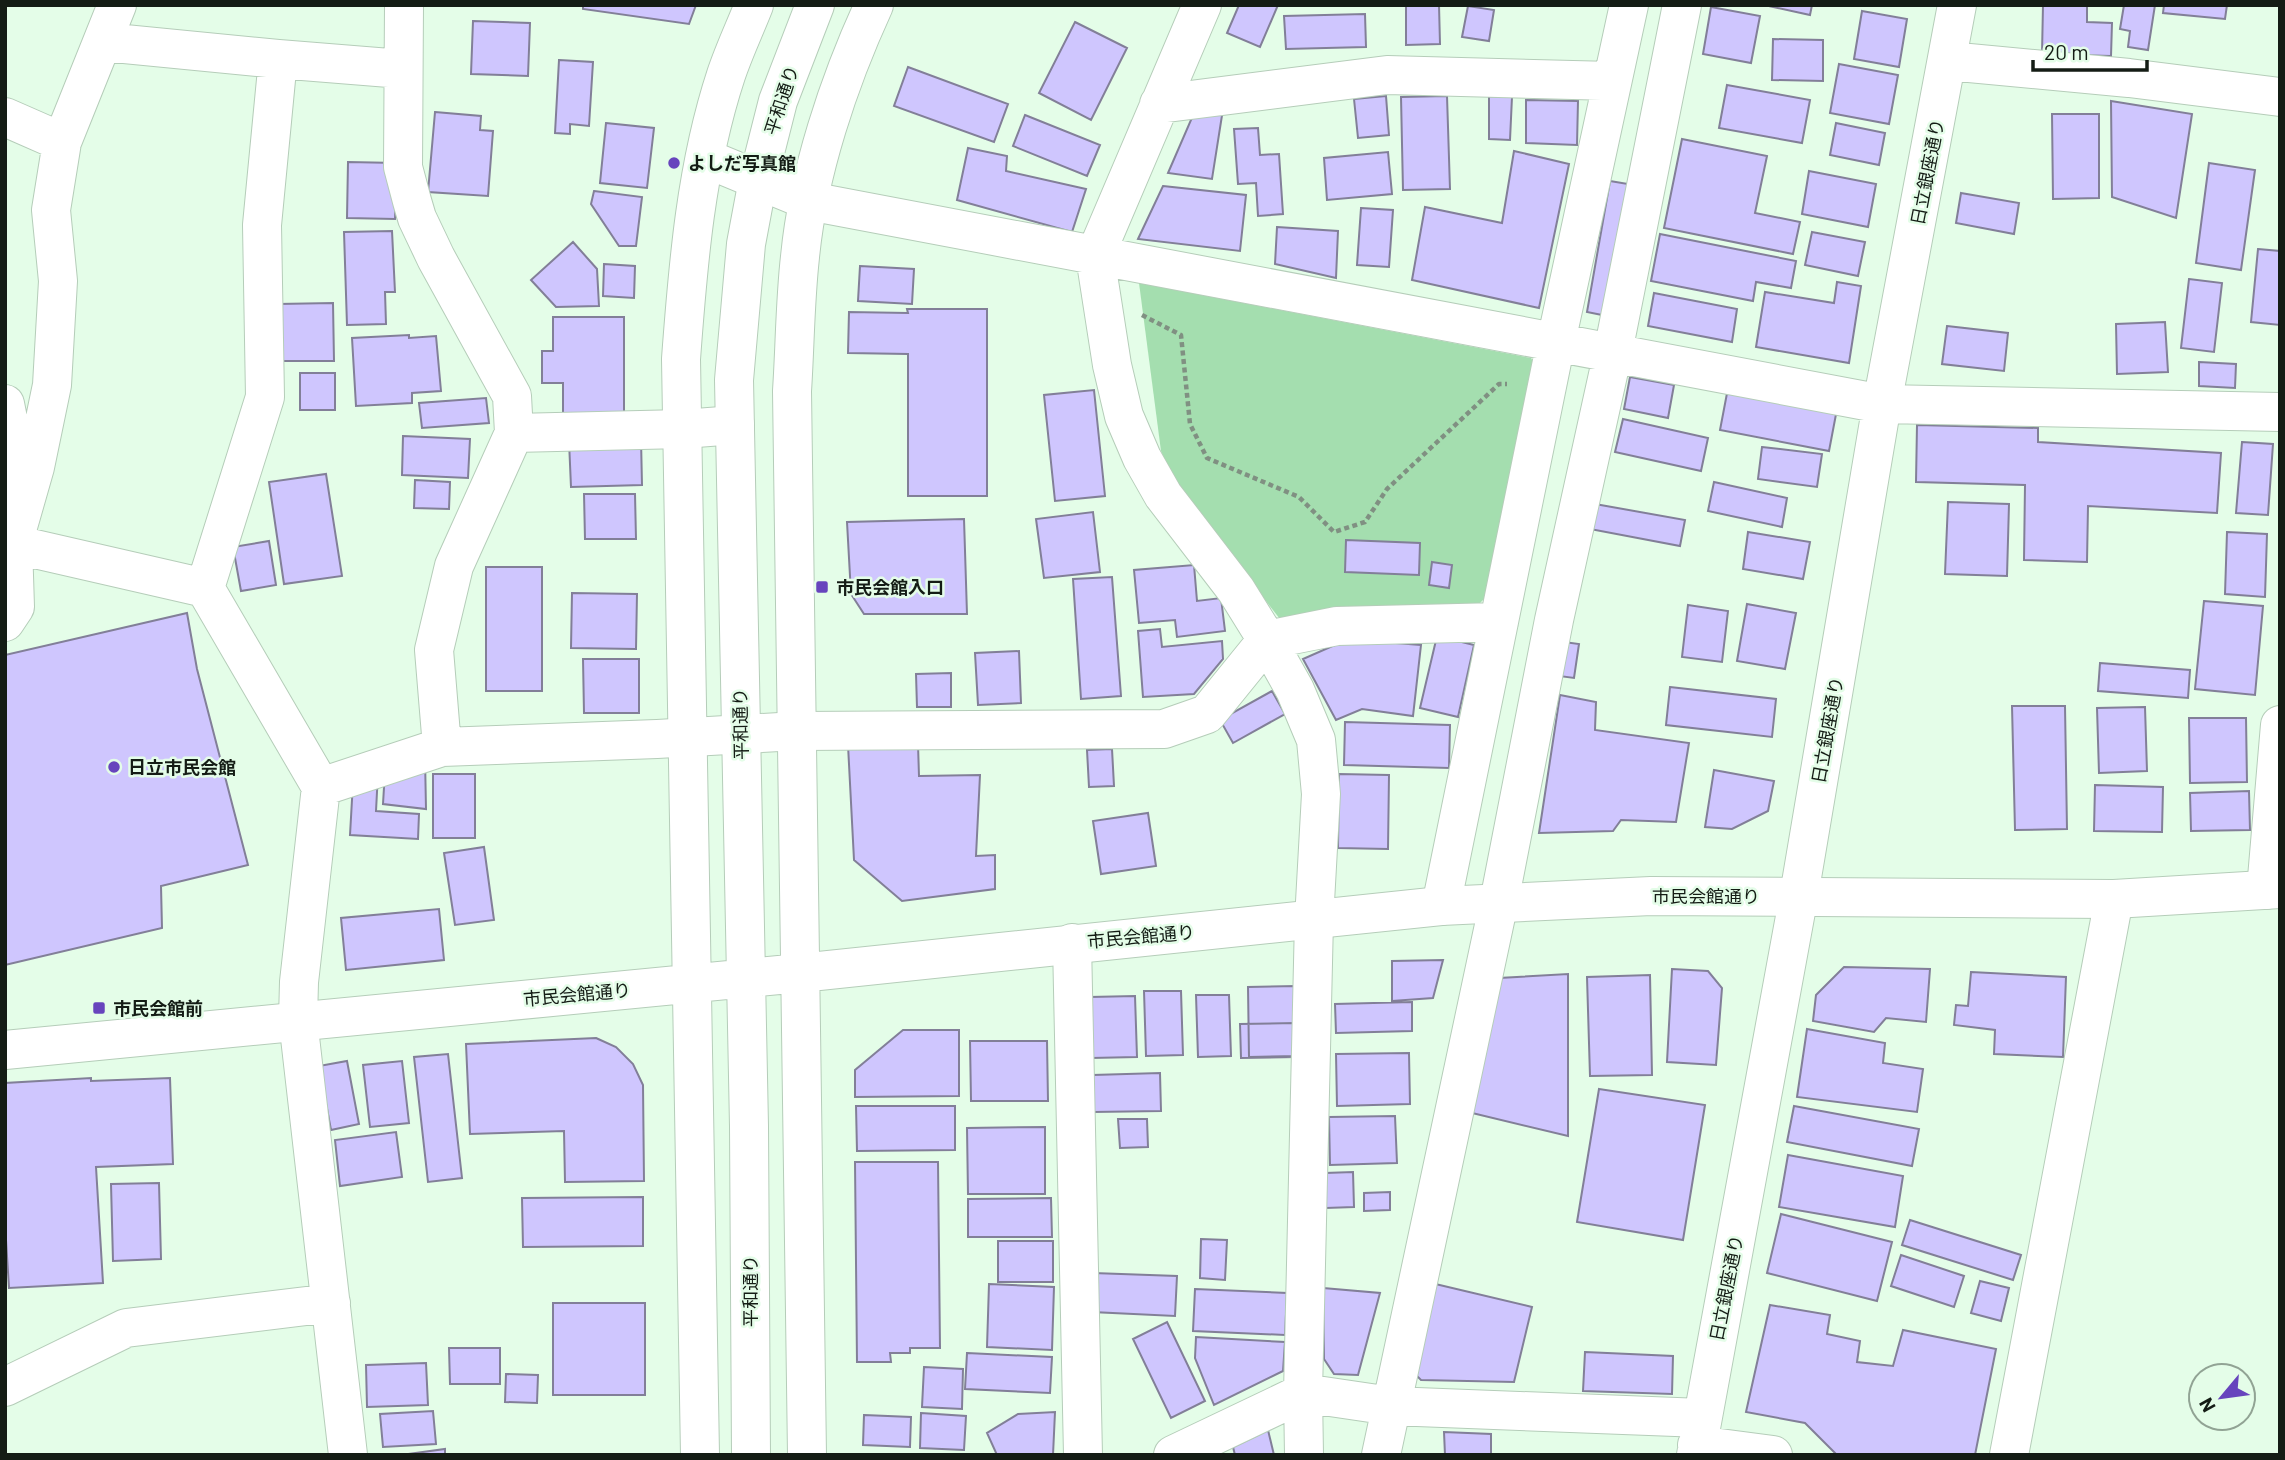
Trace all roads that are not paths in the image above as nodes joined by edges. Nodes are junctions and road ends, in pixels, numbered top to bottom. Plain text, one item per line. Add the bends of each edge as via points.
1 (117, 5) edge
2 (404, 5) edge
3 (754, 5) edge
4 (815, 5) edge
5 (874, 5) edge
6 (1202, 5) edge
7 (1629, 5) edge
8 (1682, 5) edge
9 (1957, 5) edge
10 (104, 41) junction
11 (278, 59) junction
12 (1948, 61) junction
13 (402, 69) junction
14 (1612, 81) junction
15 (2280, 97) edge
16 (1159, 104) junction
17 (5, 117) edge
18 (62, 142) junction
19 (705, 158) junction
20 (758, 180) junction
21 (809, 201) junction
22 (1095, 256) junction
23 (1556, 342) junction
24 (1613, 352) junction
25 (5, 404) edge
26 (1882, 404) junction
27 (2280, 411) edge
28 (735, 425) junction
29 (683, 429) junction
30 (514, 433) junction
31 (13, 544) junction
32 (205, 588) junction
33 (5, 622) edge
34 (1499, 622) junction
35 (1267, 639) junction
36 (2280, 725) edge
37 (797, 731) junction
38 (741, 734) junction
39 (688, 738) junction
40 (442, 747) junction
41 (321, 787) junction
42 (2273, 889) edge
43 (1798, 895) junction
44 (2114, 899) junction
45 (1499, 902) junction
46 (1441, 906) junction
47 (1314, 920) junction
48 (1072, 943) junction
49 (800, 973) junction
50 (746, 978) junction
51 (692, 983) junction
52 (298, 1020) junction
53 (5, 1050) edge
54 (331, 1303) junction
55 (5, 1387) edge
56 (1303, 1393) junction
57 (1391, 1406) junction
58 (1698, 1439) edge
59 (348, 1455) edge
60 (700, 1455) edge
61 (751, 1455) edge
62 (807, 1455) edge
63 (1083, 1455) edge
64 (1173, 1455) edge
65 (1304, 1455) edge
66 (1381, 1455) edge
67 (1773, 1455) edge
68 (2008, 1455) edge

1 - 10 street
2 - 13 street
3 - 19 street via 726,75
4 - 20 street, 平和通り via 778,102
5 - 21 street via 831,112
6 - 16 street
7 - 14 street
8 - 24 street
9 - 12 street, 日立銀座通り
10 - 11 street
10 - 18 street
11 - 13 street
11 - 32 street via 262,225 265,397
12 - 15 street
12 - 26 street, 日立銀座通り
13 - 30 street via 403,167 412,201 436,258 512,396
14 - 16 street via 1387,75
14 - 23 street
16 - 22 street
17 - 18 street
18 - 31 street via 51,210 58,281 52,385
19 - 20 street
19 - 29 street via 686,290 681,359
20 - 21 street
20 - 28 street, 平和通り via 740,304
21 - 22 street
21 - 37 street via 800,255 792,391
22 - 23 street
22 - 35 street via 1112,366 1124,416 1142,458 1163,495 1236,590
23 - 24 street
23 - 34 street
24 - 26 street
24 - 45 street
25 - 31 street via 13,444
26 - 27 street
26 - 43 street, 日立銀座通り
28 - 29 street
28 - 38 street, 平和通り
29 - 30 street
29 - 39 street
30 - 40 street via 454,566 434,650
31 - 32 street
31 - 33 street via 15,607
32 - 41 street
34 - 35 street via 1337,626
34 - 46 street
35 - 37 street via 1207,714 1164,729
35 - 47 street via 1316,740 1321,793
36 - 42 street
37 - 38 street
37 - 49 street
38 - 39 street
38 - 50 street, 平和通り
39 - 40 street
39 - 51 street
40 - 41 street
41 - 52 street
42 - 44 street, 市民会館通り
43 - 44 street, 市民会館通り
43 - 45 street, 市民会館通り
43 - 58 street, 日立銀座通り
44 - 68 street
45 - 46 street, 市民会館通り
45 - 57 street
46 - 47 street, 市民会館通り
47 - 48 street, 市民会館通り
47 - 56 street
48 - 49 street, 市民会館通り
48 - 63 street
49 - 50 street, 市民会館通り
49 - 62 street
50 - 51 street, 市民会館通り
50 - 61 street, 平和通り
51 - 52 street, 市民会館通り
51 - 60 street
52 - 53 street, 市民会館通り
52 - 54 street
54 - 55 street via 126,1328
54 - 59 street
56 - 57 street
56 - 64 street
56 - 65 street
57 - 58 street
57 - 66 street
58 - 67 street

